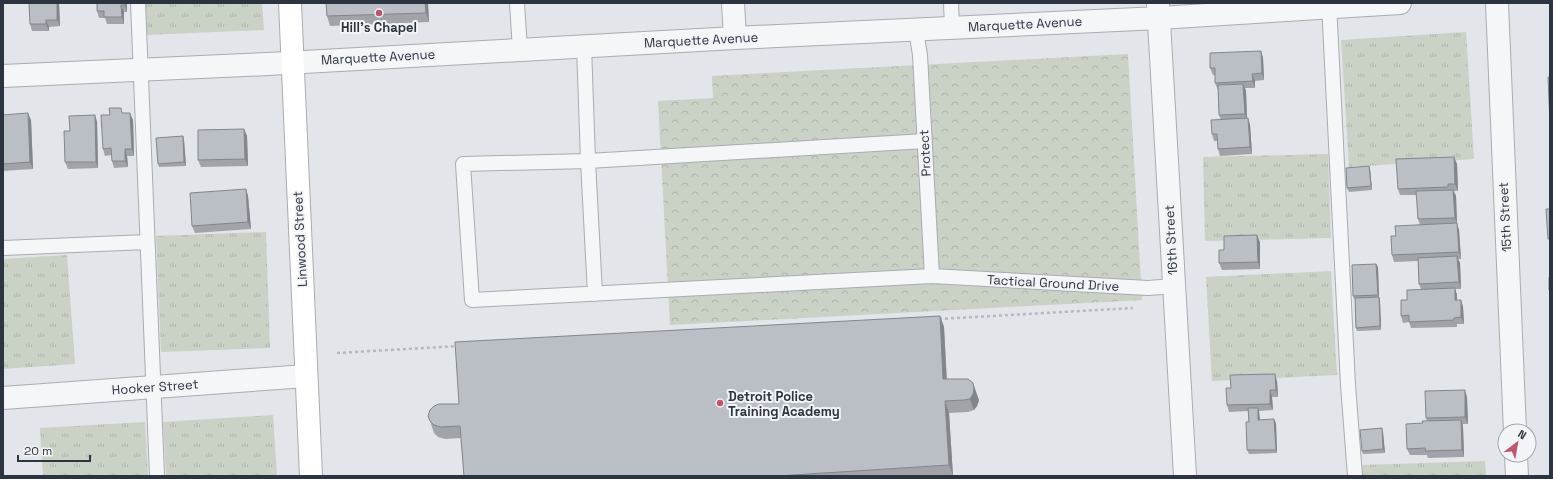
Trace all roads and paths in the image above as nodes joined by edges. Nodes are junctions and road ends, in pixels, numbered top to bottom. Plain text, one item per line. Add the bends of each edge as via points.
1 (138, 3) edge
2 (290, 3) edge
3 (517, 3) edge
4 (733, 3) edge
5 (952, 3) edge
6 (1400, 3) edge
7 (1497, 3) edge
8 (1329, 5) edge
9 (1158, 10) edge
10 (952, 28) junction
11 (916, 30) junction
12 (735, 38) junction
13 (584, 46) junction
14 (520, 50) junction
15 (293, 62) junction
16 (140, 69) junction
17 (3, 76) edge
18 (925, 141) junction
19 (588, 162) junction
20 (147, 242) junction
21 (3, 248) edge
22 (932, 276) junction
23 (1174, 286) junction
24 (595, 294) junction
25 (1133, 308) dead end
26 (935, 320) edge
27 (461, 346) edge
28 (337, 353) dead end
29 (306, 376) junction
30 (154, 387) junction
31 (3, 398) edge
32 (1515, 423) edge
33 (1516, 463) edge
34 (157, 476) edge
35 (311, 476) edge
36 (1185, 476) edge
37 (1355, 476) edge
38 (1517, 476) edge

1 - 16 lane
2 - 15 street, Linwood Street
3 - 14 lane
4 - 12 street
5 - 10 lane
6 - 8 street, Marquette Avenue
7 - 32 street, 15th Street
8 - 9 street, Marquette Avenue
8 - 37 lane
9 - 10 street, Marquette Avenue
9 - 23 street, 16th Street
10 - 11 street, Marquette Avenue
11 - 12 street, Marquette Avenue
11 - 18 lane, Protect
12 - 13 street, Marquette Avenue
13 - 14 street, Marquette Avenue
13 - 19 lane
14 - 15 street, Marquette Avenue
15 - 16 street, Marquette Avenue
15 - 29 street, Linwood Street
16 - 17 street, Marquette Avenue
16 - 20 lane
18 - 19 lane
18 - 22 lane, Protect
19 - 24 lane
19 - 24 lane, Tactical Ground Drive via 463,164 472,300
20 - 21 lane
20 - 30 lane
22 - 23 lane, Tactical Ground Drive via 1148,288
22 - 24 lane, Tactical Ground Drive
23 - 36 street, 16th Street
25 - 26 path
27 - 28 path
29 - 30 street, Hooker Street
29 - 35 street, Linwood Street
30 - 31 street, Hooker Street
30 - 34 lane
33 - 38 street

